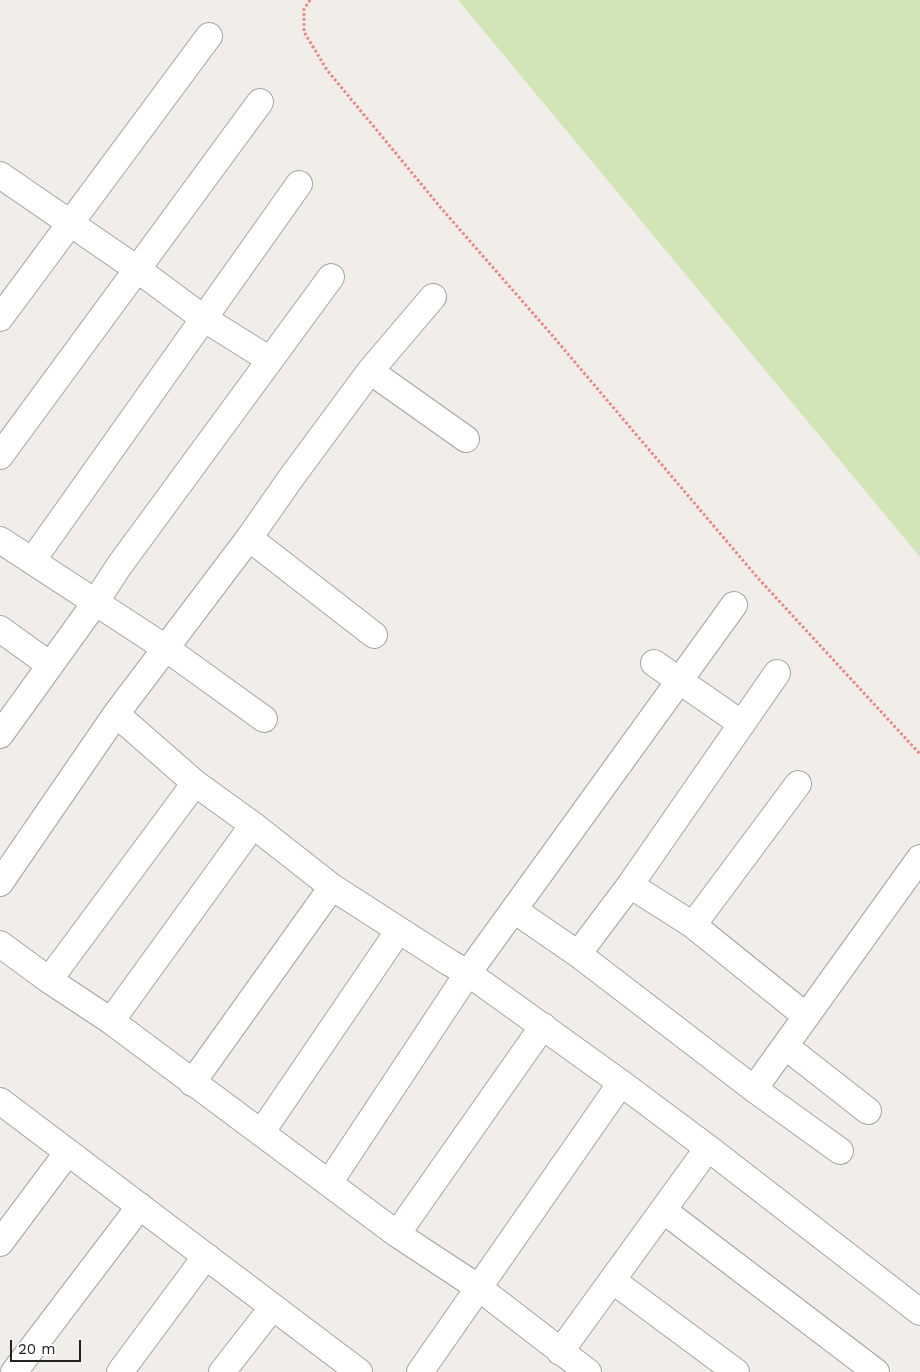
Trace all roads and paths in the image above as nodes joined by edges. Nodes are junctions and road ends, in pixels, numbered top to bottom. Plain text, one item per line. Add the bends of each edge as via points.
1 (310, 0) edge
2 (209, 36) dead end
3 (260, 102) dead end
4 (1, 179) edge
5 (299, 184) dead end
6 (70, 223) junction
7 (136, 269) junction
8 (331, 277) dead end
9 (433, 297) dead end
10 (0, 318) edge
11 (203, 318) junction
12 (270, 360) junction
13 (370, 371) junction
14 (466, 439) dead end
15 (0, 456) edge
16 (249, 538) junction
17 (0, 540) edge
18 (32, 561) junction
19 (95, 603) junction
20 (734, 605) dead end
21 (0, 629) edge
22 (374, 635) dead end
23 (167, 649) junction
24 (654, 663) dead end
25 (50, 665) junction
26 (778, 673) dead end
27 (679, 680) junction
28 (116, 714) junction
29 (264, 719) dead end
30 (742, 724) junction
31 (3, 726) edge
32 (920, 754) edge
33 (195, 783) junction
34 (798, 784) dead end
35 (252, 825) junction
36 (920, 858) edge
37 (0, 883) edge
38 (630, 885) junction
39 (332, 887) junction
40 (514, 910) junction
41 (693, 925) junction
42 (399, 930) junction
43 (578, 954) junction
44 (4, 955) edge
45 (468, 973) junction
46 (49, 980) junction
47 (806, 1016) junction
48 (111, 1021) junction
49 (543, 1026) junction
50 (785, 1046) junction
51 (192, 1083) junction
52 (621, 1084) junction
53 (754, 1089) junction
54 (1, 1103) edge
55 (868, 1111) dead end
56 (261, 1133) junction
57 (708, 1148) junction
58 (840, 1151) dead end
59 (68, 1152) junction
60 (330, 1183) junction
61 (140, 1206) junction
62 (663, 1210) junction
63 (397, 1234) junction
64 (0, 1243) edge
65 (206, 1256) junction
66 (612, 1280) junction
67 (479, 1288) junction
68 (272, 1308) junction
69 (920, 1312) edge
70 (560, 1352) junction
71 (346, 1368) edge
72 (14, 1372) edge
73 (120, 1372) edge
74 (222, 1372) edge
75 (420, 1372) edge
76 (588, 1372) edge
77 (736, 1372) edge
78 (876, 1372) edge

1 - 32 path via 304,9 304,32 328,70 441,208 757,577
2 - 6 street
3 - 7 street
4 - 6 street
5 - 11 street
6 - 7 street
6 - 10 street
7 - 11 street
7 - 15 street
8 - 12 street
9 - 13 street
11 - 12 street
11 - 18 street
12 - 19 street via 118,566
13 - 14 street
13 - 16 street
16 - 22 street
16 - 23 street
17 - 18 street
18 - 19 street
19 - 23 street
19 - 25 street
20 - 27 street
21 - 25 street
23 - 28 street
23 - 29 street
24 - 27 street
25 - 31 street
26 - 30 street
27 - 30 street
27 - 40 street
28 - 33 street
28 - 37 street
30 - 38 street
33 - 35 street
33 - 46 street
34 - 41 street
35 - 39 street
35 - 48 street
36 - 47 street
38 - 41 street
38 - 43 street
39 - 42 street
39 - 51 street
40 - 43 street
40 - 45 street
41 - 47 street
42 - 45 street
42 - 56 street
43 - 53 street
44 - 46 street
45 - 49 street
45 - 60 street
46 - 48 street
47 - 50 street
48 - 51 street
49 - 52 street
49 - 63 street
50 - 53 street
50 - 55 street
51 - 56 street
52 - 57 street
52 - 67 street
53 - 58 street
54 - 59 street
56 - 60 street
57 - 62 street
57 - 69 street
59 - 61 street
59 - 64 street
60 - 63 street
61 - 65 street
61 - 72 street
62 - 66 street
62 - 78 street
63 - 67 street
65 - 68 street
65 - 73 street
66 - 70 street
66 - 77 street
67 - 70 street
67 - 75 street
68 - 71 street
68 - 74 street
70 - 76 street

